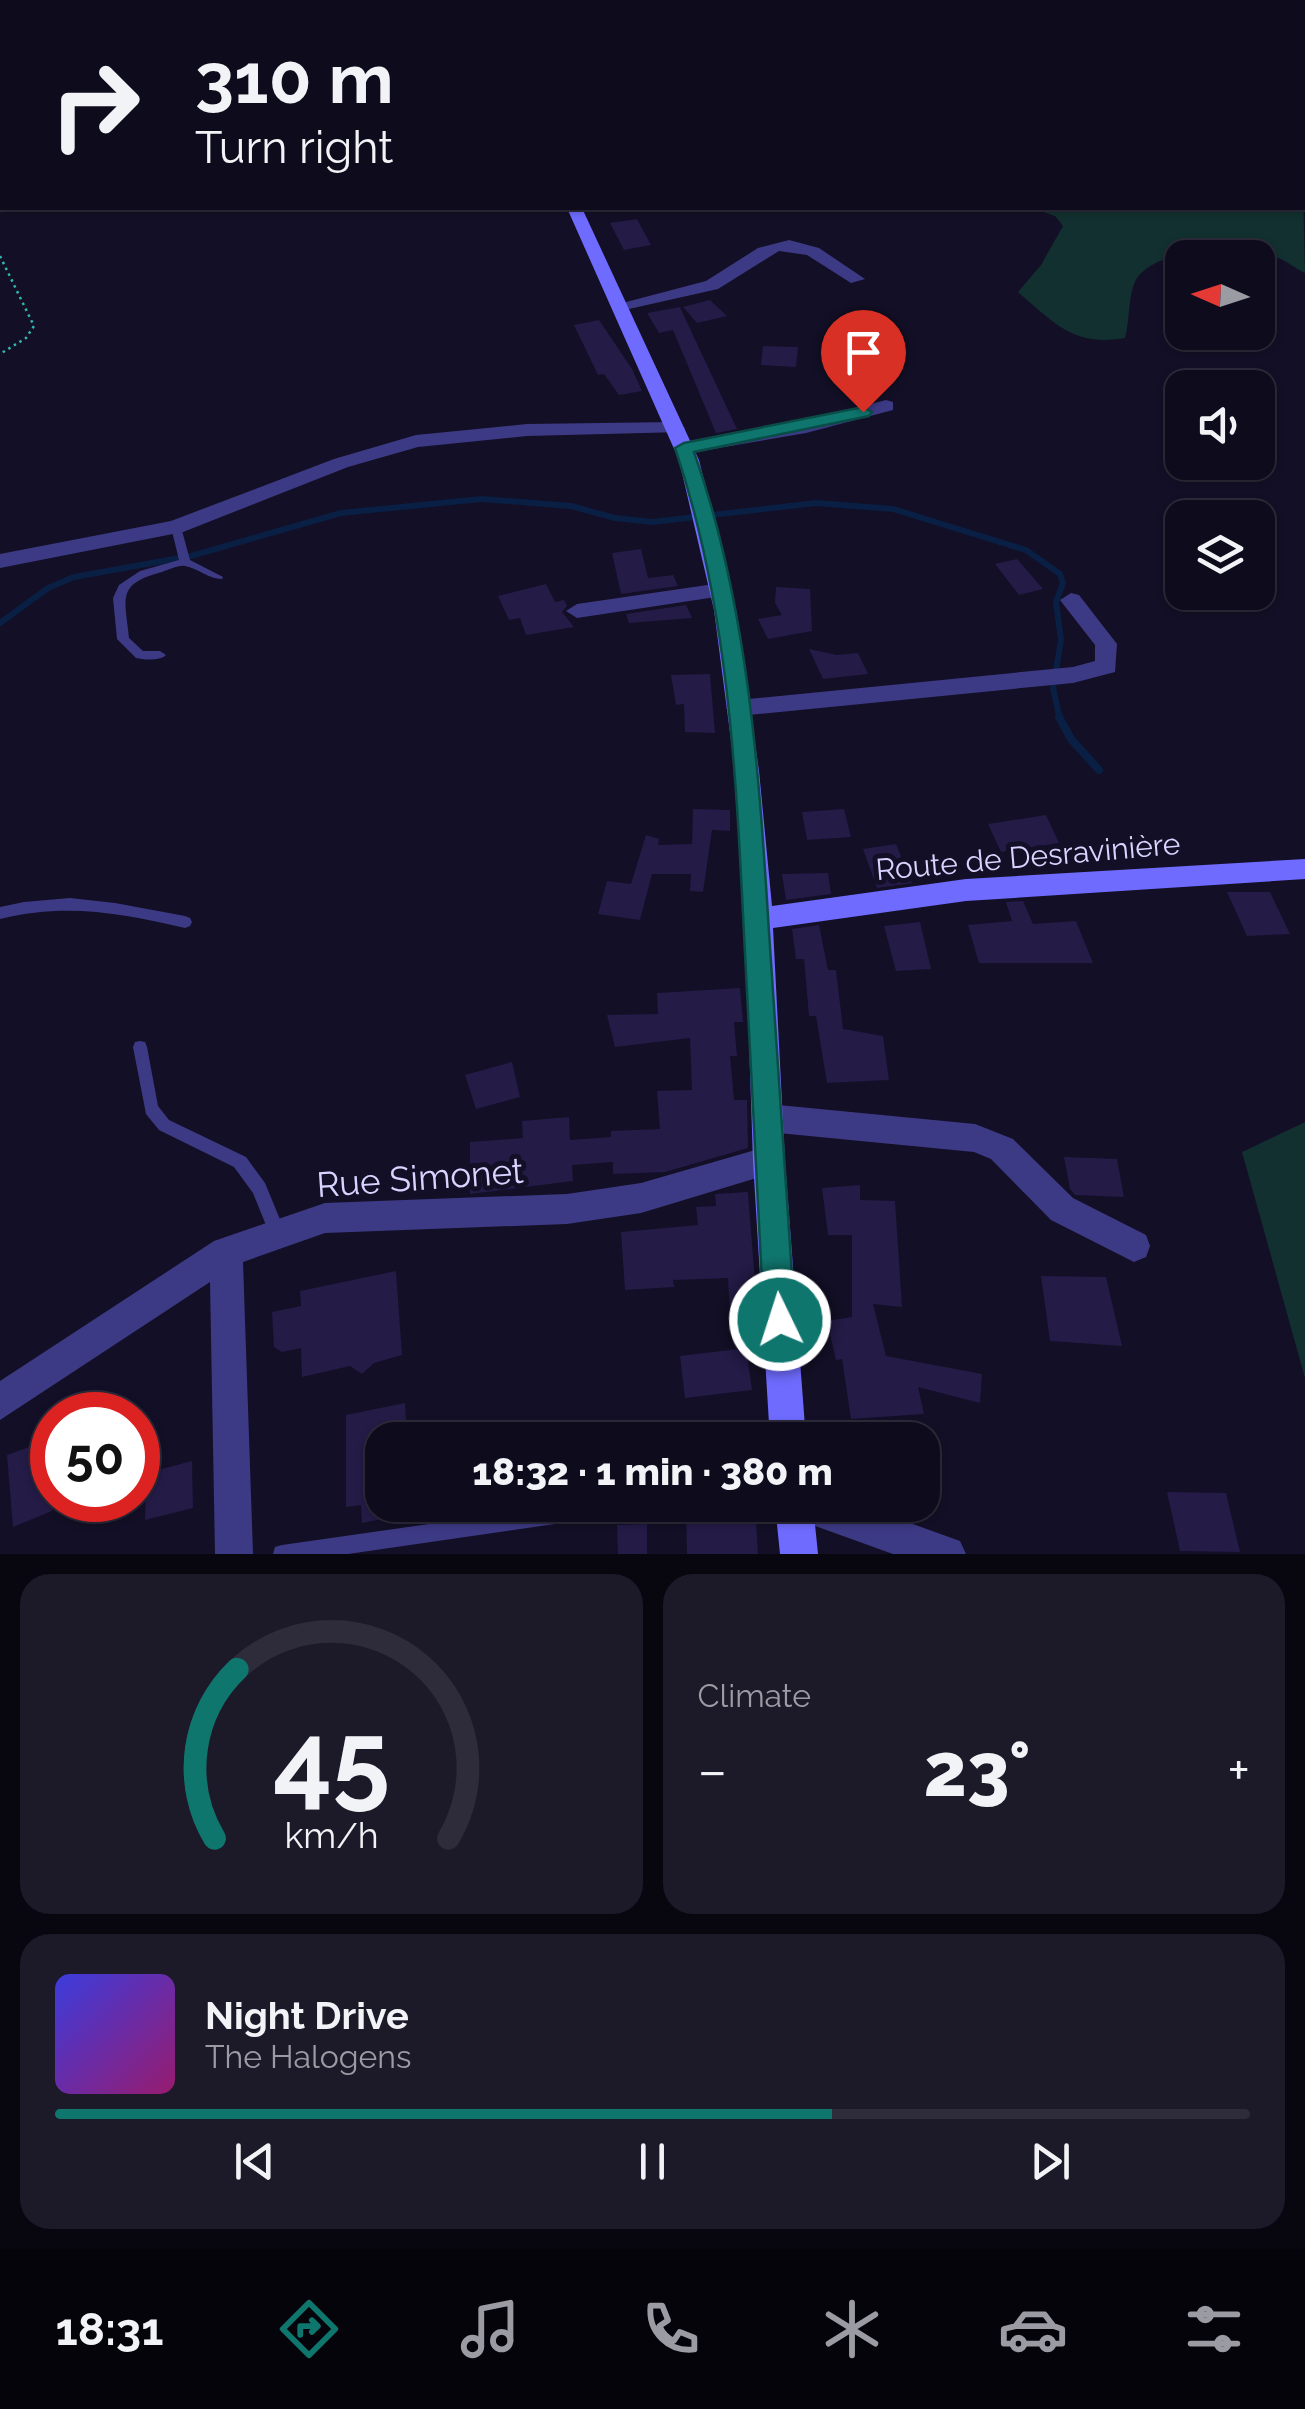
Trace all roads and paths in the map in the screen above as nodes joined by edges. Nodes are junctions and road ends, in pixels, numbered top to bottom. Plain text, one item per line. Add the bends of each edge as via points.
1 (575, 210) edge
2 (0, 256) edge
3 (857, 279) dead end
4 (620, 306) junction
5 (0, 354) edge
6 (886, 406) dead end
7 (676, 428) junction
8 (684, 448) junction
9 (176, 527) junction
10 (0, 561) edge
11 (185, 562) junction
12 (218, 577) dead end
13 (720, 590) junction
14 (1070, 600) dead end
15 (576, 611) dead end
16 (160, 656) dead end
17 (738, 708) junction
18 (1305, 868) edge
19 (0, 913) edge
20 (759, 919) junction
21 (185, 922) dead end
22 (140, 1047) dead end
23 (768, 1118) junction
24 (769, 1161) junction
25 (278, 1234) junction
26 (1134, 1246) dead end
27 (226, 1252) junction
28 (0, 1402) edge
29 (787, 1422) edge
30 (500, 1522) edge
31 (795, 1522) edge
32 (855, 1522) edge
33 (234, 1554) edge
34 (282, 1554) edge
35 (798, 1554) edge
36 (948, 1554) edge

1 - 4 main road
2 - 5 path via 34,326
3 - 4 street via 805,247 780,246 714,285
4 - 7 main road
6 - 8 street
7 - 8 main road
7 - 9 street via 527,430 416,441
8 - 13 main road
9 - 10 street
9 - 11 lane
11 - 12 lane
11 - 16 lane via 144,574 124,585 119,598 123,639 140,655
13 - 15 street
13 - 17 main road
14 - 17 street via 1106,644 1107,666 1073,675
17 - 20 main road
18 - 20 main road, Route de Desravinière via 966,890
19 - 21 lane via 73,902
20 - 23 main road
22 - 25 lane via 151,1109 164,1125 240,1162
23 - 24 main road
23 - 26 street via 975,1138 1002,1149 1062,1209
24 - 25 street, Rue Simonet via 641,1198 567,1208 324,1218
24 - 29 main road
25 - 27 street, Rue Simonet
27 - 28 street, Rue Simonet
27 - 33 street
30 - 34 lane
31 - 35 main road
32 - 36 street

